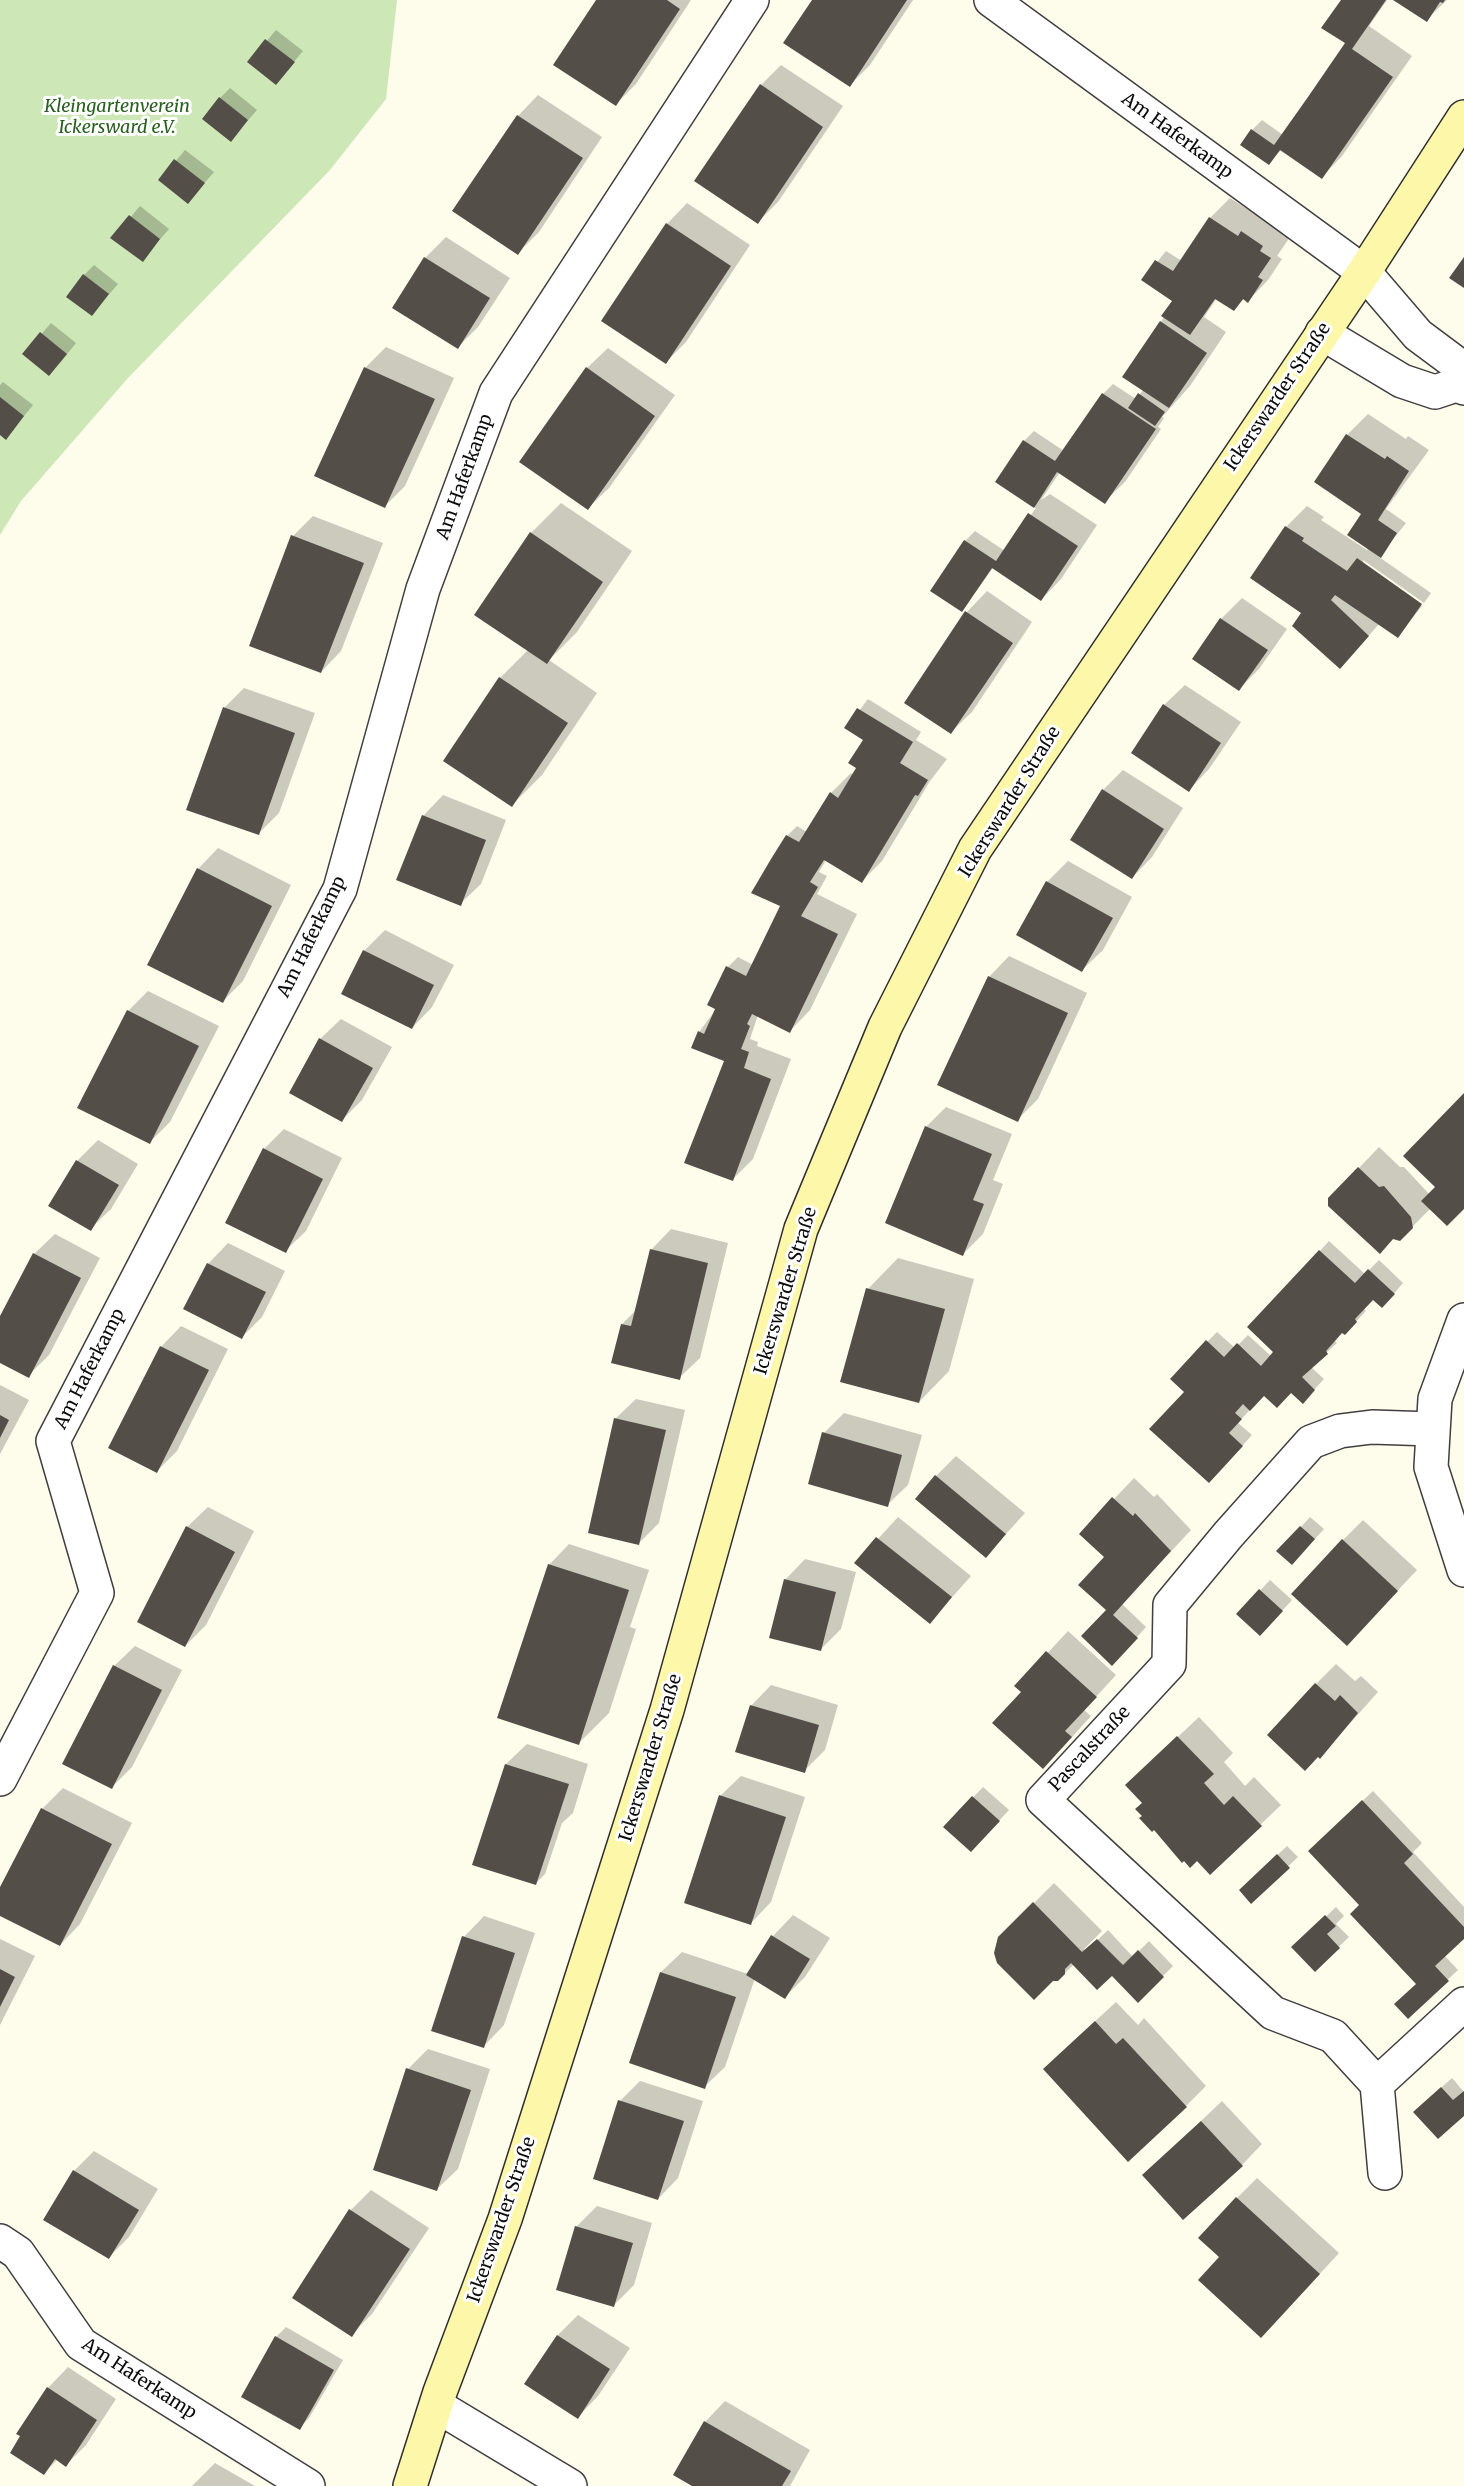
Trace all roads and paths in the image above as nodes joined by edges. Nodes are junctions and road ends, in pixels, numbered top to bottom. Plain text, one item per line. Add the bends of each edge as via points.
1 (752, 0) edge
2 (991, 0) edge
3 (1464, 117) edge
4 (1364, 272) junction
5 (1322, 333) junction
6 (1461, 386) edge
7 (1464, 1320) edge
8 (1432, 1429) junction
9 (1464, 1570) edge
10 (0, 1779) edge
11 (1464, 2004) edge
12 (1377, 2084) junction
13 (1385, 2173) dead end
14 (0, 2241) edge
15 (437, 2406) junction
16 (308, 2486) edge
17 (410, 2486) edge
18 (570, 2486) edge

1 - 10 street, Am Haferkamp via 496,393 423,589 340,889 53,1441 97,1593
2 - 4 street, Am Haferkamp
3 - 4 main road, Ickerswarder Straße
4 - 5 main road, Ickerswarder Straße
4 - 6 street, Am Haferkamp via 1418,335 1457,364
5 - 6 street via 1402,381 1435,392
5 - 15 main road, Ickerswarder Straße via 975,849 885,1027 801,1230 667,1710 505,2219
7 - 8 street via 1435,1398
8 - 9 street via 1431,1467
8 - 12 street, Pascalstraße via 1372,1427 1340,1431 1311,1442 1170,1605 1169,1664 1042,1800 1273,2013 1332,2036
11 - 12 street
12 - 13 street
14 - 16 street, Am Haferkamp via 18,2253 81,2344
15 - 17 main road, Ickerswarder Straße
15 - 18 street

